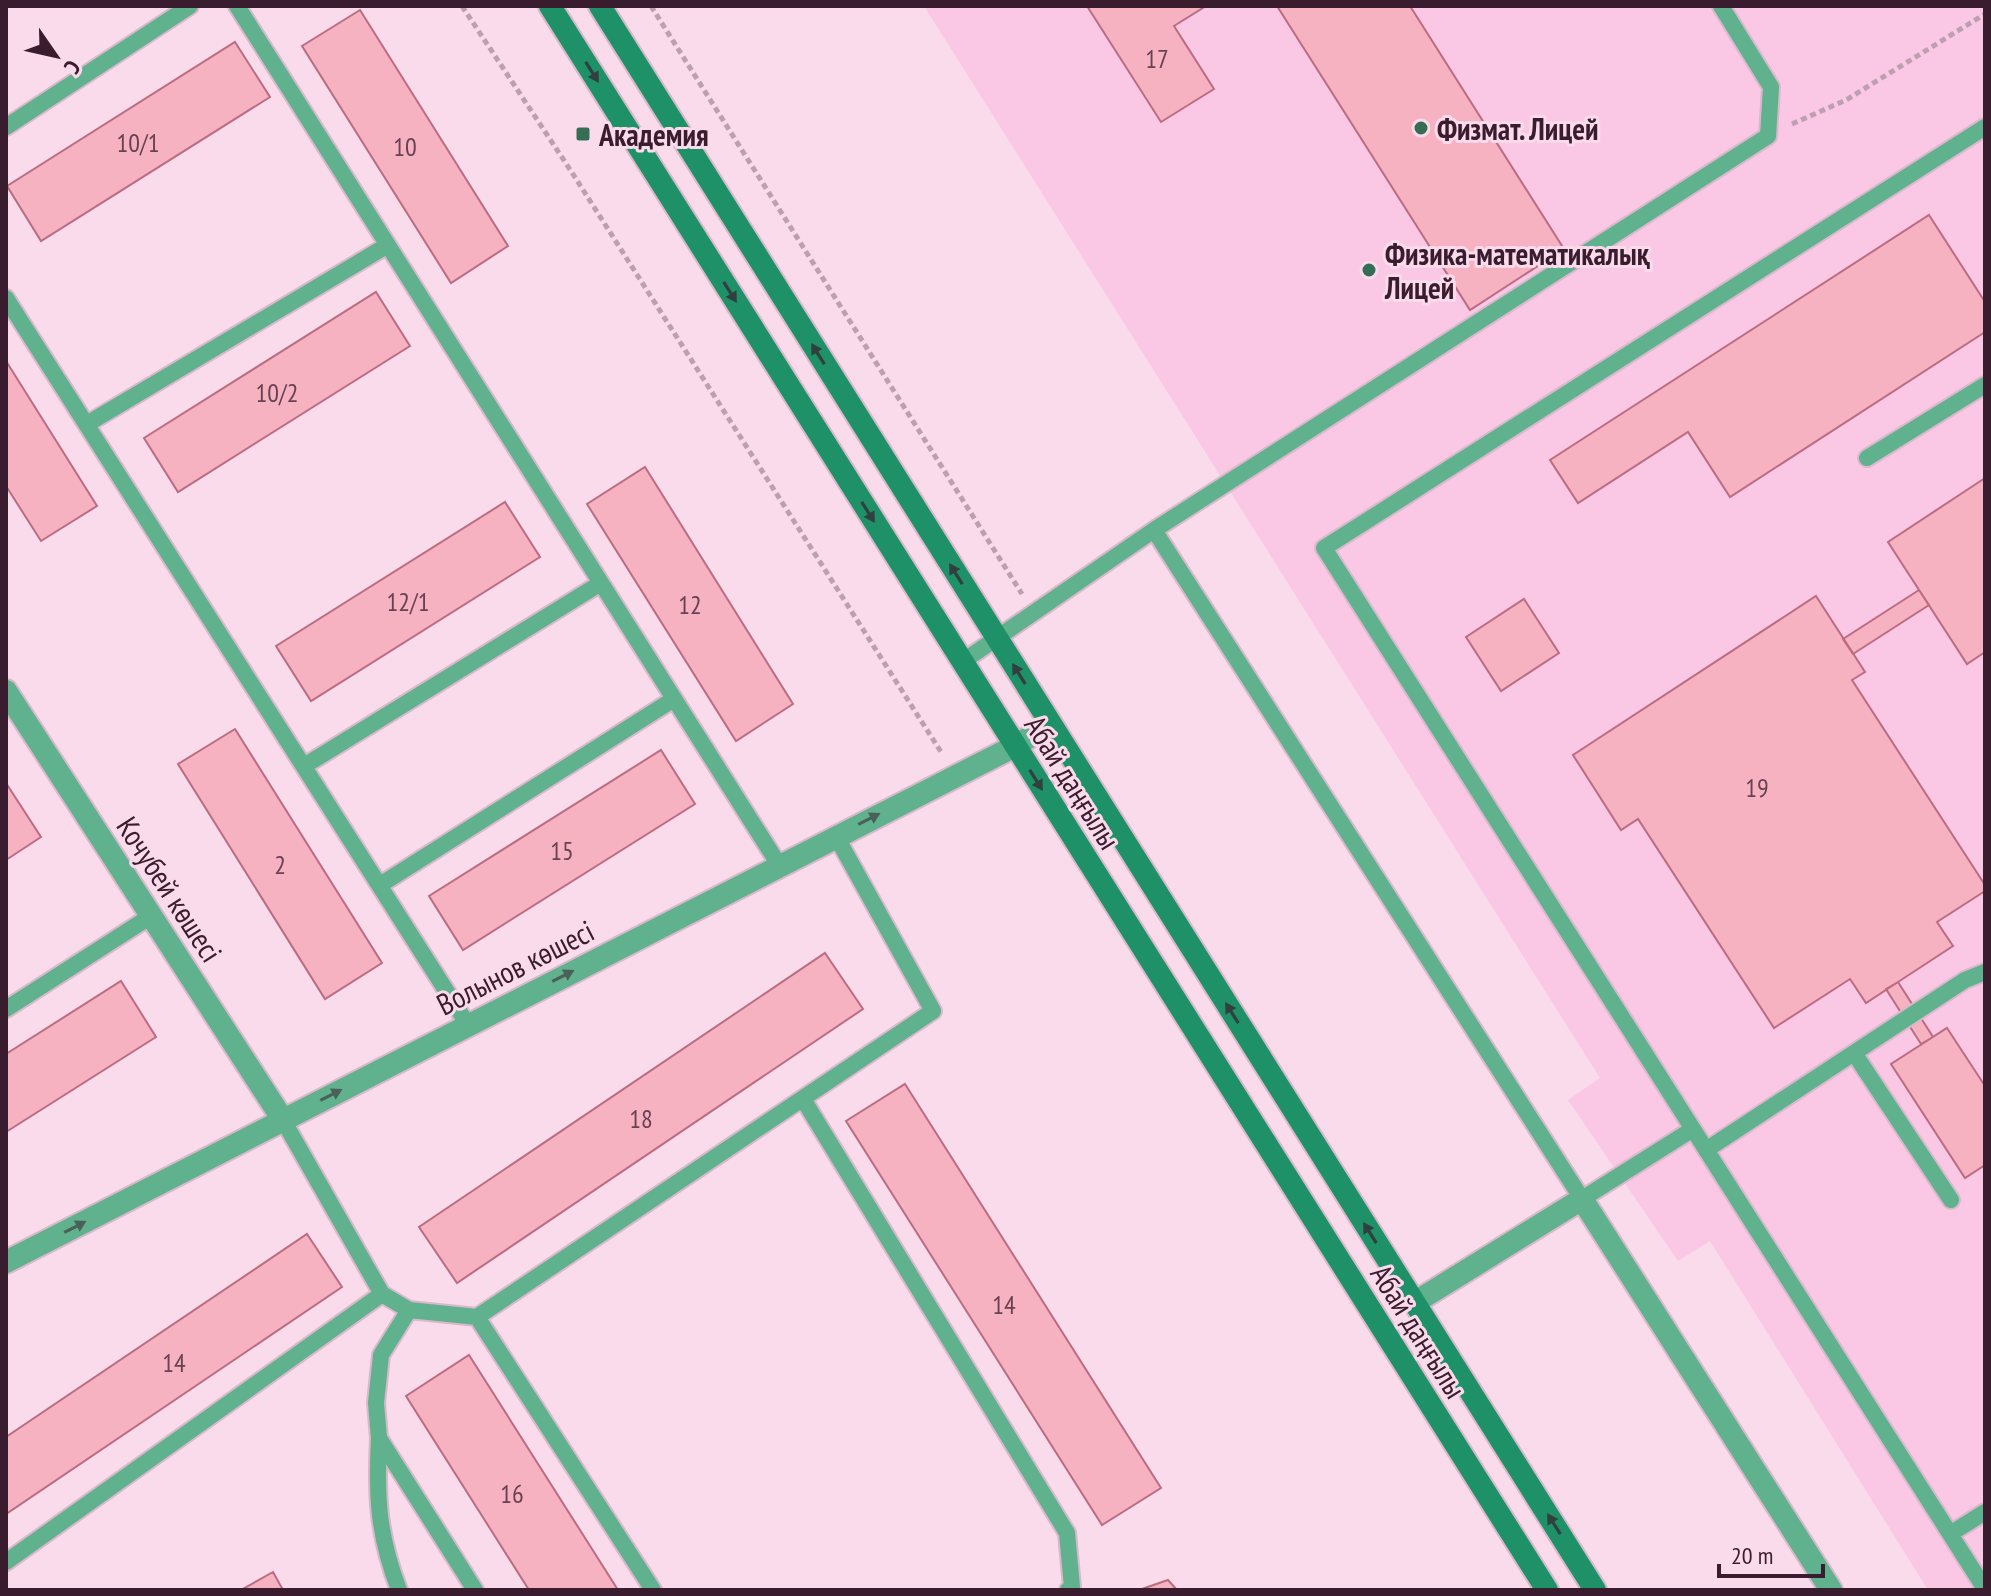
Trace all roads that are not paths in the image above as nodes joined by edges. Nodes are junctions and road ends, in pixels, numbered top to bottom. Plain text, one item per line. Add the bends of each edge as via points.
1 (190, 6) edge
2 (237, 6) edge
3 (550, 6) edge
4 (600, 6) edge
5 (1721, 6) edge
6 (6, 127) edge
7 (1985, 127) edge
8 (388, 245) junction
9 (6, 298) edge
10 (1985, 385) edge
11 (87, 424) junction
12 (1867, 458) dead end
13 (1154, 530) junction
14 (601, 583) junction
15 (998, 640) junction
16 (962, 662) junction
17 (6, 691) edge
18 (674, 699) junction
19 (1050, 724) junction
20 (1015, 746) junction
21 (304, 766) junction
22 (836, 836) junction
23 (779, 865) junction
24 (380, 885) junction
25 (151, 916) junction
26 (1985, 972) edge
27 (6, 1009) edge
28 (468, 1025) junction
29 (1854, 1053) junction
30 (803, 1099) junction
31 (283, 1120) junction
32 (1693, 1129) junction
33 (1706, 1150) junction
34 (1582, 1199) junction
35 (1951, 1200) dead end
36 (6, 1262) edge
37 (382, 1294) junction
38 (1414, 1303) junction
39 (409, 1310) junction
40 (477, 1317) junction
41 (379, 1438) junction
42 (1985, 1512) edge
43 (1950, 1534) junction
44 (6, 1562) edge
45 (1985, 1589) edge
46 (399, 1590) edge
47 (475, 1590) edge
48 (653, 1590) edge
49 (1068, 1590) edge
50 (1547, 1590) edge
51 (1595, 1590) edge
52 (1831, 1590) edge

1 - 6 lane
2 - 8 lane
3 -> 16 main road, Абай даңғылы
15 -> 4 main road, Абай даңғылы
5 - 13 lane via 1771,87 1768,136
7 - 32 lane via 1324,548
8 - 11 lane
8 - 14 lane
9 - 11 lane
10 - 12 lane
11 - 21 lane
13 - 15 lane
13 - 34 lane
14 - 18 lane
14 - 21 lane
15 - 16 lane
19 -> 15 main road, Абай даңғылы
16 - 20 main road, Абай даңғылы
17 - 25 street, Кочубей көшесі
18 - 23 lane
18 - 24 lane
19 - 20 street, Волынов көшесі
38 -> 19 main road, Абай даңғылы
22 -> 20 street, Волынов көшесі
20 -> 50 main road, Абай даңғылы
21 - 24 lane
22 - 23 street, Волынов көшесі
22 - 30 lane via 933,1011
28 -> 23 street, Волынов көшесі
24 - 28 lane
25 - 27 lane
25 - 31 street, Кочубей көшесі
26 - 29 lane
31 -> 28 street, Волынов көшесі
29 - 33 lane
29 - 35 lane
30 - 40 lane
30 - 49 lane via 1067,1533 1072,1587
36 -> 31 street, Волынов көшесі
31 - 37 lane
32 - 33 lane
32 - 34 lane
33 - 43 lane
34 - 38 street
34 - 52 street
37 - 39 lane
37 - 44 lane
51 -> 38 main road, Абай даңғылы
39 - 40 lane
39 - 41 lane via 381,1355
40 - 48 lane
41 - 46 lane via 376,1497 384,1549
41 - 47 lane
42 - 43 lane
43 - 45 lane

